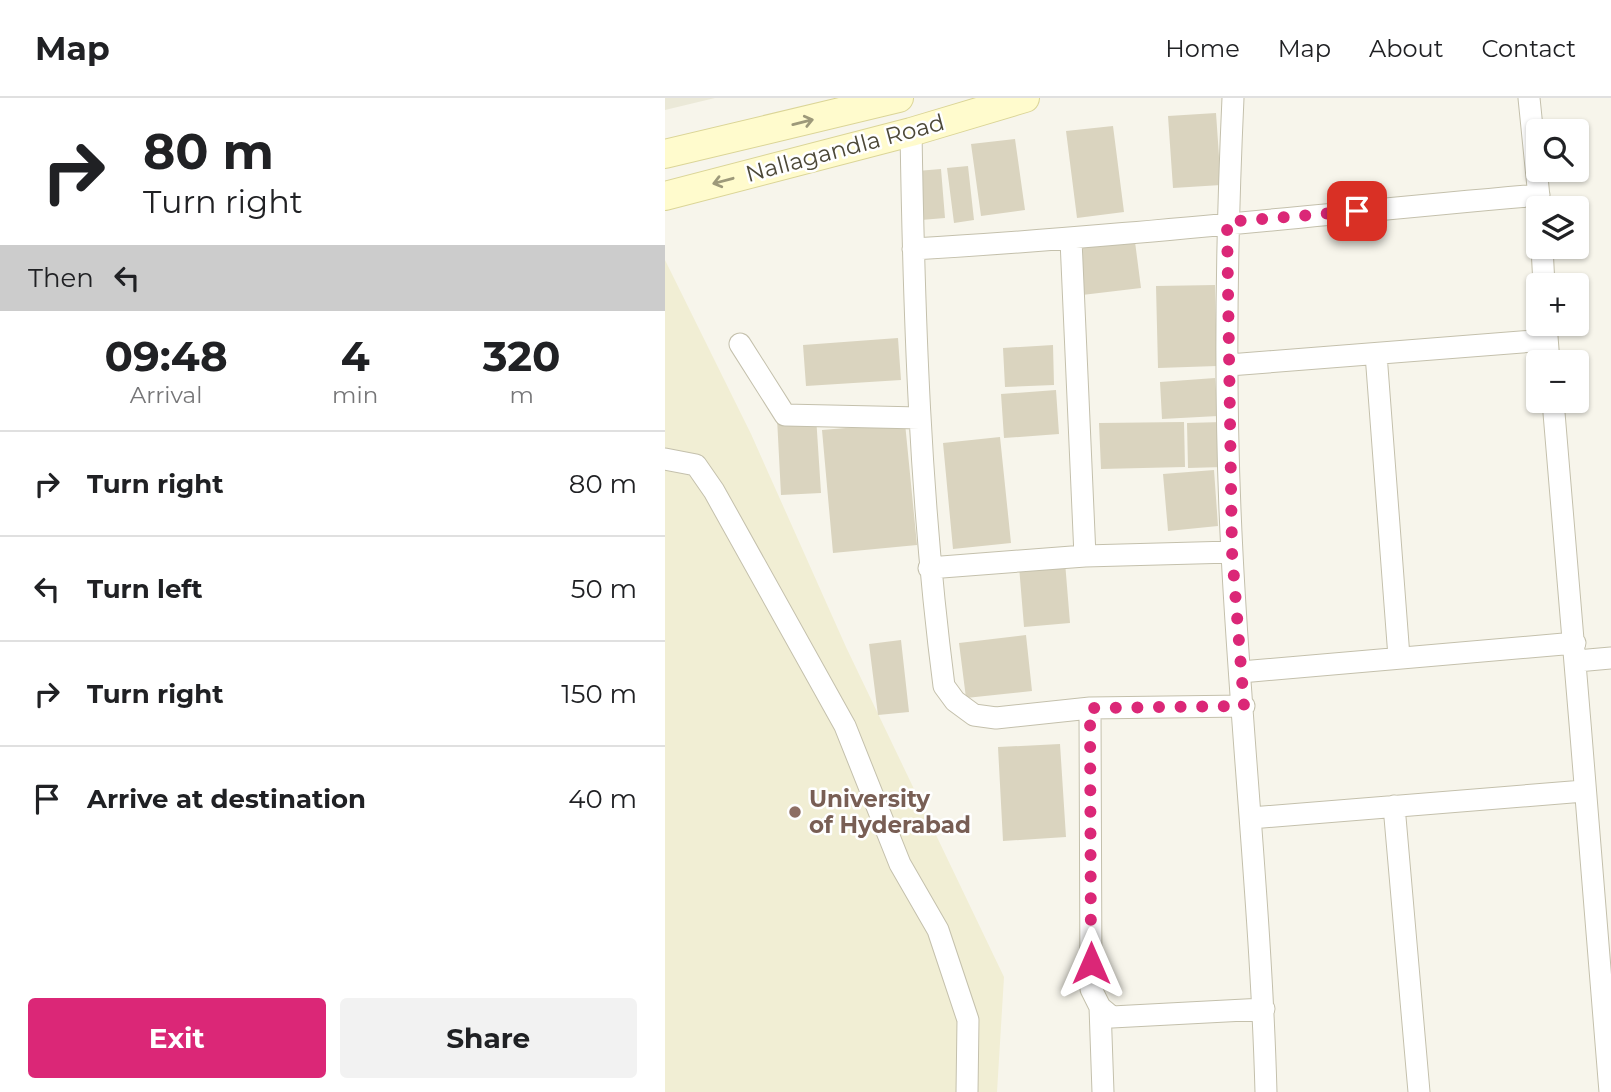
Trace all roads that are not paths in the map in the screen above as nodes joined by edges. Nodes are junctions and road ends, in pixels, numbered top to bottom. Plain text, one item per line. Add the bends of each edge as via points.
1 (899, 98) edge
2 (1025, 98) edge
3 (1233, 98) edge
4 (1529, 98) edge
5 (911, 132) junction
6 (665, 155) edge
7 (1539, 196) edge
8 (665, 197) edge
9 (1526, 203) edge
10 (1227, 222) junction
11 (1072, 240) junction
12 (913, 249) junction
13 (1526, 335) edge
14 (740, 344) dead end
15 (1376, 354) junction
16 (1229, 365) junction
17 (1554, 413) edge
18 (919, 418) junction
19 (665, 459) edge
20 (1232, 552) junction
21 (1085, 556) junction
22 (929, 568) junction
23 (1576, 652) junction
24 (1399, 657) junction
25 (1611, 658) edge
26 (1241, 672) junction
27 (1244, 706) junction
28 (1090, 708) junction
29 (1584, 791) junction
30 (1394, 806) junction
31 (1251, 818) junction
32 (1100, 1007) junction
33 (1264, 1009) junction
34 (967, 1092) edge
35 (1103, 1092) edge
36 (1266, 1092) edge
37 (1419, 1092) edge
38 (1610, 1092) edge

6 -> 1 main road, Nallagandla Road
2 - 5 main road, Nallagandla Road
3 - 10 street
4 - 7 street
5 -> 8 main road, Nallagandla Road
5 - 12 street
9 - 10 street
10 - 11 street
10 - 16 street
11 - 12 street
11 - 21 street
12 - 18 street
13 - 15 street
14 - 18 street via 785,415
15 - 16 street
15 - 24 street
16 - 20 street
17 - 23 street
18 - 22 street
19 - 34 street via 696,466 714,491 845,726 900,864 950,959 968,1020
20 - 21 street
20 - 26 street
21 - 22 street
22 - 28 street via 944,686 955,701 974,715 996,718
23 - 24 street
23 - 25 street
23 - 29 street
24 - 26 street
26 - 27 street
27 - 28 street
27 - 31 street
28 - 32 street via 1091,989
29 - 30 street
29 - 38 street
30 - 31 street
30 - 37 street
31 - 33 street
32 - 33 street via 1112,1017
32 - 35 street
33 - 36 street

